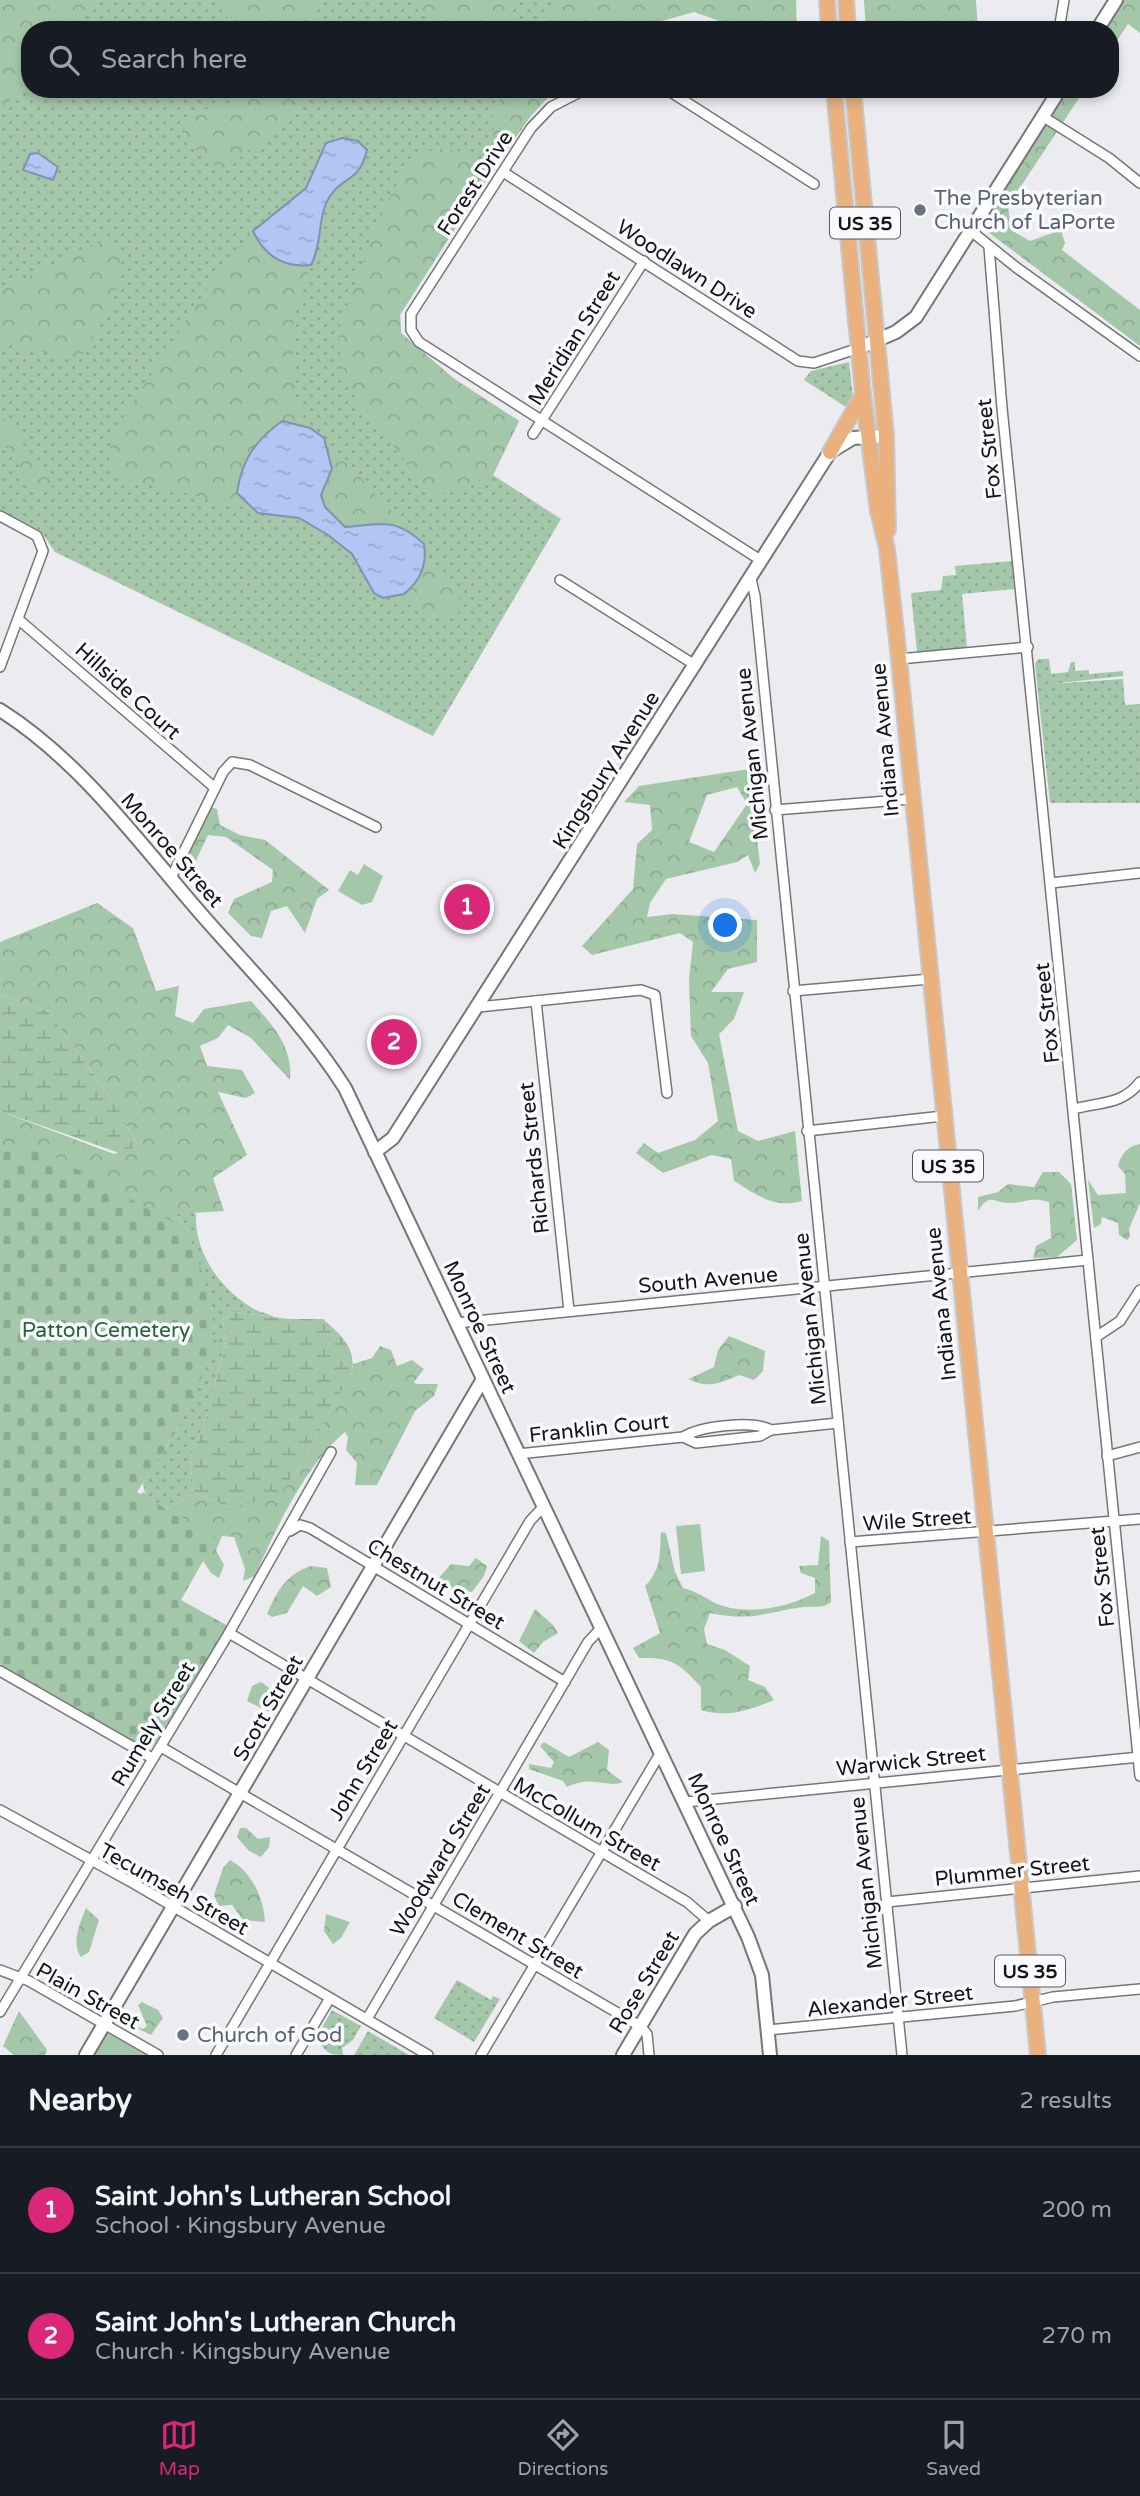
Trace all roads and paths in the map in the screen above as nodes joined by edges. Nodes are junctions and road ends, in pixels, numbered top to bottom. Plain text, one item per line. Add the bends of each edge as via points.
1 (827, 0) edge
2 (846, 0) edge
3 (1065, 0) edge
4 (1116, 0) edge
5 (828, 21) edge
6 (847, 21) edge
7 (1061, 21) edge
8 (1103, 21) edge
9 (565, 98) edge
10 (680, 98) edge
11 (835, 98) edge
12 (854, 98) edge
13 (1047, 98) edge
14 (1054, 98) edge
15 (854, 106) junction
16 (836, 107) junction
17 (1045, 112) junction
18 (503, 172) junction
19 (1140, 183) edge
20 (814, 184) dead end
21 (971, 231) junction
22 (989, 247) junction
23 (644, 261) junction
24 (877, 341) junction
25 (859, 348) junction
26 (1140, 355) edge
27 (863, 394) junction
28 (541, 422) junction
29 (533, 434) dead end
30 (886, 436) junction
31 (868, 437) junction
32 (830, 452) junction
33 (0, 516) edge
34 (887, 549) junction
35 (762, 561) junction
36 (751, 579) junction
37 (560, 580) dead end
38 (18, 619) junction
39 (1028, 647) junction
40 (899, 659) junction
41 (695, 665) junction
42 (0, 667) edge
43 (0, 710) edge
44 (215, 788) junction
45 (912, 799) junction
46 (775, 810) junction
47 (376, 827) dead end
48 (1140, 873) edge
49 (171, 878) junction
50 (1051, 883) junction
51 (930, 979) junction
52 (793, 991) junction
53 (536, 1001) junction
54 (478, 1007) junction
55 (1140, 1082) edge
56 (667, 1093) dead end
57 (1074, 1109) junction
58 (943, 1116) junction
59 (807, 1130) junction
60 (375, 1152) junction
61 (1088, 1260) junction
62 (959, 1272) junction
63 (824, 1287) junction
64 (1140, 1290) edge
65 (569, 1311) junction
66 (456, 1323) junction
67 (1096, 1337) junction
68 (483, 1379) junction
69 (838, 1423) junction
70 (1140, 1447) edge
71 (331, 1452) dead end
72 (518, 1454) junction
73 (1107, 1456) junction
74 (544, 1506) junction
75 (1140, 1519) edge
76 (1113, 1521) junction
77 (288, 1532) junction
78 (986, 1533) junction
79 (850, 1542) junction
80 (373, 1567) junction
81 (469, 1624) junction
82 (602, 1627) junction
83 (229, 1633) junction
84 (0, 1671) edge
85 (307, 1680) junction
86 (565, 1682) junction
87 (404, 1737) junction
88 (161, 1747) junction
89 (661, 1752) junction
90 (1139, 1757) edge
91 (152, 1758) junction
92 (1009, 1770) junction
93 (1140, 1776) edge
94 (874, 1783) junction
95 (240, 1793) junction
96 (500, 1794) junction
97 (685, 1802) junction
98 (0, 1810) edge
99 (337, 1849) junction
100 (600, 1853) junction
101 (90, 1861) junction
102 (1140, 1876) edge
103 (1022, 1887) junction
104 (887, 1902) junction
105 (434, 1906) junction
106 (735, 1906) junction
107 (173, 1907) junction
108 (709, 1921) junction
109 (270, 1963) junction
110 (534, 1965) junction
111 (0, 1970) edge
112 (21, 1979) junction
113 (1140, 1989) edge
114 (330, 1998) junction
115 (1033, 2003) junction
116 (0, 2012) edge
117 (898, 2018) junction
118 (367, 2019) junction
119 (104, 2024) junction
120 (640, 2026) junction
121 (768, 2030) junction
122 (86, 2055) edge
123 (158, 2055) edge
124 (216, 2055) edge
125 (296, 2055) edge
126 (428, 2055) edge
127 (481, 2055) edge
128 (622, 2055) edge
129 (649, 2055) edge
130 (770, 2055) edge
131 (902, 2055) edge
132 (1038, 2055) edge

1 - 5 main road
2 - 6 main road
3 - 7 street
4 - 8 street
9 - 18 street, Forest Drive via 539,119
10 - 20 street
11 - 16 main road, Indiana Avenue / US 35
12 - 15 main road, Indiana Avenue / US 35
13 - 17 street
14 - 17 street
15 - 16 main road
15 - 24 main road, Indiana Avenue / US 35
16 - 25 main road, Indiana Avenue / US 35
17 - 19 street
17 - 21 street
18 - 23 street, Woodlawn Drive
18 - 28 street, Forest Drive via 411,314 411,330 419,342
21 - 22 street
21 - 24 street via 916,317
22 - 26 street
22 - 39 street, Fox Street
23 - 25 street, Woodlawn Drive via 798,361 814,363
23 - 28 street, Meridian Street
24 - 25 street
24 - 30 main road, Indiana Avenue / US 35
25 - 27 main road, Indiana Avenue / US 35
27 - 31 main road, Indiana Avenue / US 35
27 - 32 main road
28 - 29 street, Meridian Street
28 - 35 street
30 - 31 street
30 - 34 main road, Indiana Avenue / US 35
31 - 32 street via 853,438
31 - 34 main road, Indiana Avenue / US 35
32 - 35 street, Kingsbury Avenue
33 - 38 street via 28,529 42,543
34 - 40 main road, Indiana Avenue / US 35
35 - 36 street, Kingsbury Avenue
36 - 41 street, Kingsbury Avenue
36 - 46 street, Michigan Avenue
37 - 41 street
38 - 42 street
38 - 44 street, Hillside Court
39 - 40 street
39 - 50 street, Fox Street
40 - 45 main road, Indiana Avenue / US 35
41 - 54 street, Kingsbury Avenue
43 - 49 street, Monroe Street via 70,766
44 - 47 street via 229,764 242,762
44 - 49 street
45 - 46 street
45 - 51 main road, Indiana Avenue / US 35
46 - 52 street, Michigan Avenue
48 - 50 street
49 - 60 street, Monroe Street via 328,1061
50 - 57 street, Fox Street
51 - 52 street
51 - 58 main road, Indiana Avenue / US 35
52 - 59 street, Michigan Avenue
53 - 54 street
53 - 56 street via 641,990 655,995
53 - 65 street, Richards Street
54 - 60 street, Kingsbury Avenue via 393,1138
55 - 57 street via 1112,1103
57 - 61 street, Fox Street
58 - 59 street
58 - 62 main road, Indiana Avenue / US 35
59 - 63 street, Michigan Avenue
60 - 66 street, Monroe Street
61 - 62 street, South Avenue
61 - 67 street, Fox Street
62 - 63 street, South Avenue
62 - 78 main road, Indiana Avenue / US 35
63 - 65 street, South Avenue
63 - 69 street, Michigan Avenue
64 - 67 street via 1120,1321
65 - 66 street, South Avenue
66 - 68 street, Monroe Street
67 - 73 street, Fox Street
68 - 72 street, Monroe Street
68 - 80 street, Scott Street
69 - 72 street, Franklin Court via 771,1430 760,1424
69 - 79 street, Michigan Avenue
70 - 73 street
71 - 77 street, Rumely Street
72 - 74 street, Monroe Street
73 - 76 street, Fox Street
74 - 81 street, John Street via 530,1521
74 - 82 street, Monroe Street
75 - 76 street
76 - 78 street, Wile Street
76 - 90 street, Fox Street
77 - 80 street, Chestnut Street via 300,1525 310,1528
77 - 83 street, Rumely Street
78 - 79 street, Wile Street
78 - 92 main road, Indiana Avenue / US 35
79 - 94 street, Michigan Avenue
80 - 81 street, Chestnut Street
80 - 85 street, Scott Street
81 - 86 street, Chestnut Street
81 - 87 street, John Street
82 - 86 street, Woodward Street
82 - 89 street, Monroe Street
83 - 85 street, McCollum Street
83 - 88 street, Rumely Street
84 - 91 street
85 - 87 street, McCollum Street
85 - 95 street, Scott Street
86 - 96 street, Woodward Street
87 - 96 street, McCollum Street
87 - 99 street, John Street
88 - 91 street, Rumely Street
88 - 95 street, Clement Street
89 - 97 street, Monroe Street
89 - 100 street
90 - 92 street, Warwick Street
90 - 93 street, Fox Street
91 - 101 street, Rumely Street
92 - 94 street, Warwick Street
92 - 103 main road, Indiana Avenue / US 35
94 - 97 street, Warwick Street
94 - 104 street, Michigan Avenue
95 - 99 street, Clement Street
95 - 107 street, Scott Street
96 - 100 street, McCollum Street
96 - 105 street, Woodward Street
97 - 106 street, Monroe Street
98 - 101 street, Tecumseh Street
99 - 105 street, Clement Street
99 - 109 street, John Street
100 - 108 street, McCollum Street via 687,1902
100 - 110 street
101 - 107 street, Tecumseh Street
101 - 112 street, Rumely Street
102 - 103 street, Plummer Street
103 - 104 street, Plummer Street
103 - 115 main road, Indiana Avenue / US 35
104 - 117 street, Michigan Avenue
105 - 110 street, Clement Street
105 - 118 street, Woodward Street
106 - 108 street, Rose Street
106 - 121 street, Monroe Street via 760,1967
107 - 109 street, Tecumseh Street
107 - 119 street, Scott Street
108 - 120 street, Rose Street via 689,1942
109 - 114 street, Tecumseh Street
109 - 124 street, John Street
110 - 120 street, Clement Street
110 - 127 street
111 - 112 street, Plain Street
112 - 116 street, Rumely Street
112 - 119 street, Plain Street
113 - 115 street, Alexander Street
114 - 118 street
114 - 125 street
115 - 117 street, Alexander Street
115 - 132 main road, Indiana Avenue / US 35
117 - 121 street, Alexander Street
117 - 131 street, Michigan Avenue
118 - 126 street
119 - 122 street, Scott Street
119 - 123 street, Plain Street
120 - 128 street, Rose Street
120 - 129 street via 647,2034
121 - 130 street, Monroe Street

